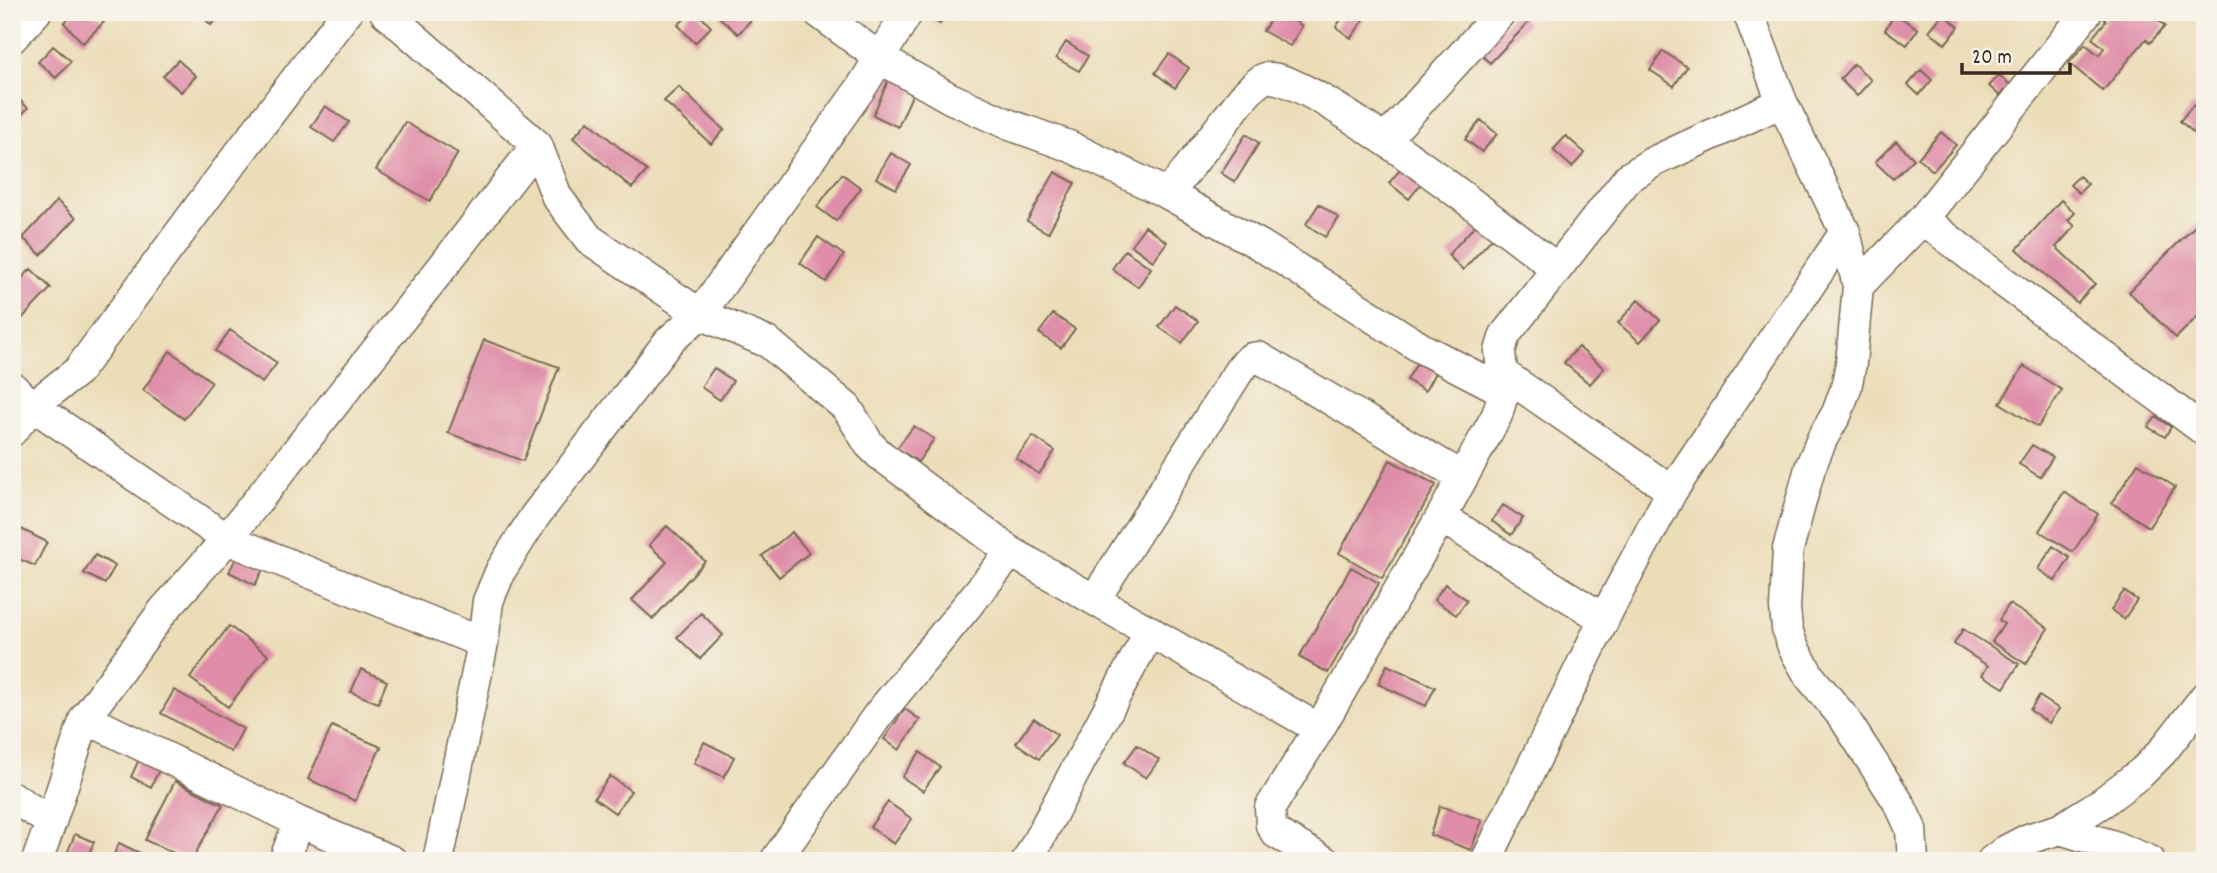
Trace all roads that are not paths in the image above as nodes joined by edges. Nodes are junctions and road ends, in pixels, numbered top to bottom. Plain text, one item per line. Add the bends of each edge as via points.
1 (36, 12) edge
2 (347, 12) edge
3 (385, 12) edge
4 (818, 12) edge
5 (908, 12) edge
6 (1501, 12) edge
7 (1748, 12) edge
8 (2087, 12) edge
9 (12, 38) edge
10 (881, 59) junction
11 (1782, 102) junction
12 (1386, 139) junction
13 (537, 145) junction
14 (1168, 194) junction
15 (1923, 219) junction
16 (1845, 232) junction
17 (1556, 268) junction
18 (1858, 286) junction
19 (700, 314) junction
20 (1503, 382) junction
21 (23, 397) edge
22 (2205, 430) edge
23 (12, 431) edge
24 (1463, 477) junction
25 (1672, 491) junction
26 (1441, 517) junction
27 (227, 539) junction
28 (1011, 552) junction
29 (1095, 599) junction
30 (1604, 619) junction
31 (1150, 631) junction
32 (483, 643) junction
33 (2205, 697) edge
34 (85, 718) junction
35 (1319, 729) junction
36 (12, 797) edge
37 (51, 822) junction
38 (299, 822) junction
39 (2060, 829) junction
40 (37, 861) edge
41 (284, 861) edge
42 (392, 861) edge
43 (438, 861) edge
44 (775, 861) edge
45 (1027, 861) edge
46 (1324, 861) edge
47 (1486, 861) edge
48 (1913, 861) edge
49 (1992, 861) edge
50 (2150, 861) edge

1 - 9 street
2 - 21 street via 78,371
3 - 13 street
4 - 10 street
5 - 10 street
6 - 12 street
7 - 11 street
8 - 15 street
10 - 14 street via 950,98 1069,146
10 - 19 street
11 - 16 street
11 - 17 street via 1628,178
12 - 14 street via 1309,93 1276,77 1265,78 1241,101
12 - 17 street
13 - 19 street via 557,198 589,239
13 - 27 street
14 - 20 street via 1260,245 1421,348
15 - 18 street
15 - 22 street
16 - 18 street
16 - 25 street
17 - 20 street via 1505,335 1500,351
18 - 48 street via 1846,388 1810,468 1788,549 1787,629 1810,677 1844,718 1900,805 1911,829
19 - 28 street via 769,342 847,408 879,454
19 - 32 street via 669,341 535,516 501,570 488,601
20 - 24 street via 1497,415
20 - 25 street
21 - 23 street
21 - 27 street
24 - 26 street
24 - 29 street via 1258,357 1251,358
25 - 30 street
26 - 30 street
26 - 35 street
27 - 32 street
27 - 34 street via 163,611
28 - 29 street
28 - 44 street via 878,715
29 - 31 street
30 - 47 street
31 - 35 street
31 - 45 street
32 - 43 street
33 - 39 street via 2142,772
34 - 37 street
34 - 38 street
35 - 46 street via 1269,808 1269,817 1276,833
36 - 37 street
37 - 40 street
38 - 41 street
38 - 42 street
39 - 49 street via 2028,839
39 - 50 street

